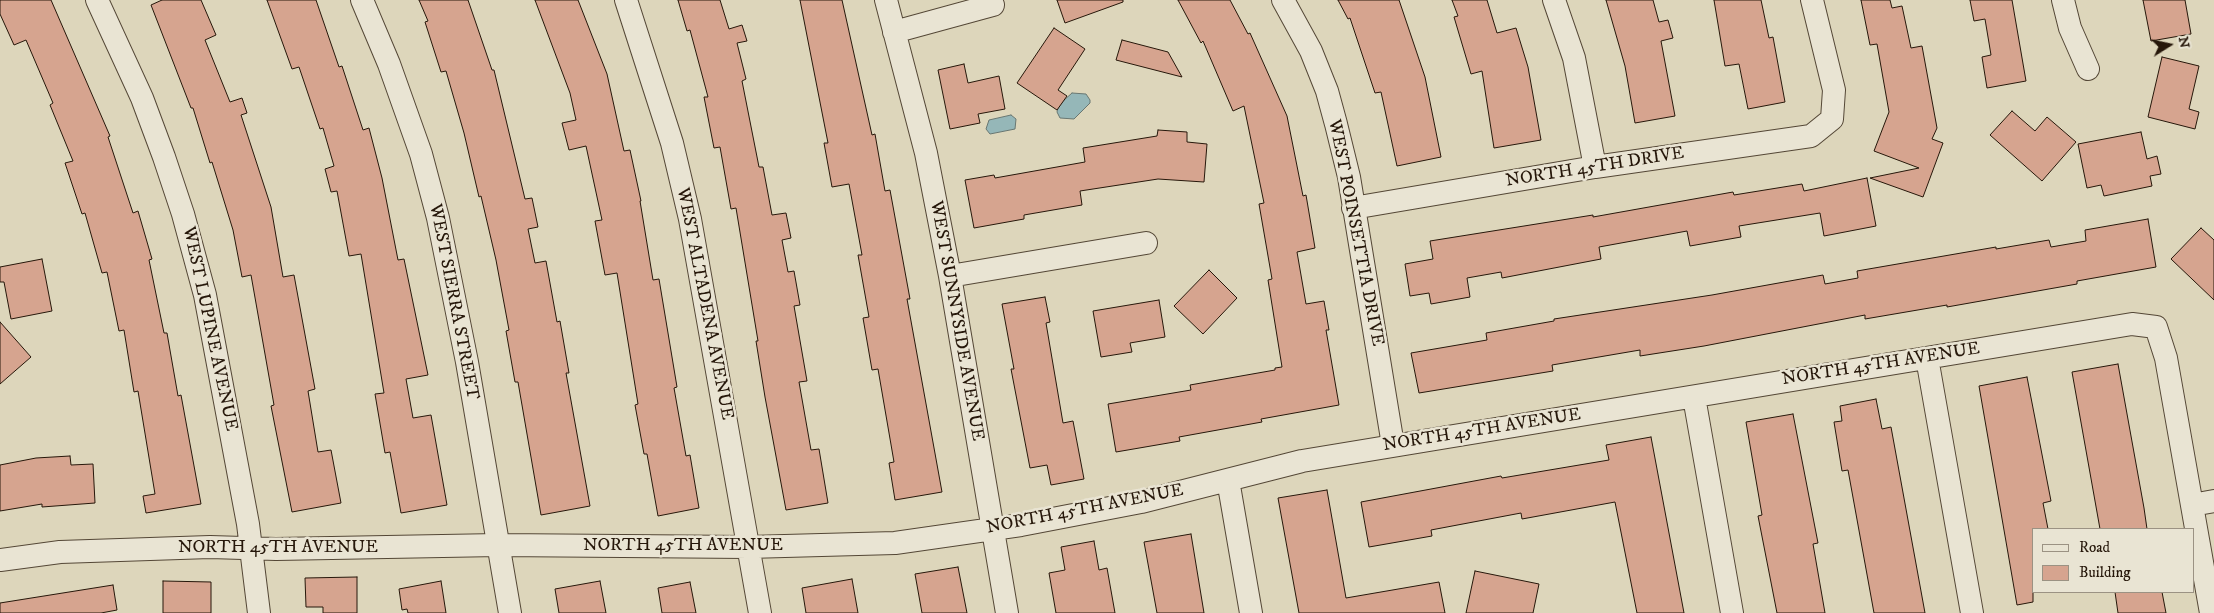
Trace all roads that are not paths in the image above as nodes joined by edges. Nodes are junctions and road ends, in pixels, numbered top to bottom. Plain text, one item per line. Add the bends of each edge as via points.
1 (97, 0) edge
2 (362, 0) edge
3 (626, 0) edge
4 (886, 0) edge
5 (1284, 0) edge
6 (1554, 0) edge
7 (1812, 0) edge
8 (2063, 0) edge
9 (993, 5) dead end
10 (894, 32) junction
11 (2088, 69) dead end
12 (1595, 167) junction
13 (1353, 208) junction
14 (1146, 243) dead end
15 (950, 276) junction
16 (1927, 358) junction
17 (1694, 396) junction
18 (1393, 445) junction
19 (1228, 480) junction
20 (2214, 501) edge
21 (2192, 505) junction
22 (992, 530) junction
23 (498, 545) junction
24 (748, 547) junction
25 (251, 548) junction
26 (0, 560) edge
27 (259, 613) edge
28 (510, 613) edge
29 (760, 613) edge
30 (1007, 613) edge
31 (1251, 613) edge
32 (1732, 613) edge
33 (1972, 613) edge
34 (2211, 613) edge

1 - 25 street, WEST LUPINE AVENUE via 142,98 183,214 205,295
2 - 23 street, WEST SIERRA STREET via 418,145 438,218
3 - 24 street, WEST ALTADENA AVENUE via 672,143 690,219
4 - 10 street, WEST SUNNYSIDE AVENUE
5 - 13 street, WEST POINSETTIA DRIVE via 1311,51 1327,91
6 - 12 street via 1574,58
7 - 12 street, NORTH 45TH DRIVE via 1834,90 1832,119 1811,136
8 - 11 street via 2070,28
9 - 10 street
10 - 15 street, WEST SUNNYSIDE AVENUE via 926,153
12 - 13 street, NORTH 45TH DRIVE
13 - 18 street, WEST POINSETTIA DRIVE
14 - 15 street
15 - 22 street, WEST SUNNYSIDE AVENUE
16 - 17 street, NORTH 45TH AVENUE
16 - 21 street, NORTH 45TH AVENUE via 2132,324 2156,327 2166,358
16 - 33 street
17 - 18 street, NORTH 45TH AVENUE
17 - 32 street
18 - 19 street, NORTH 45TH AVENUE via 1302,461
19 - 22 street, NORTH 45TH AVENUE via 1141,502
19 - 31 street
20 - 21 street
21 - 34 street
22 - 24 street, NORTH 45TH AVENUE via 895,543
22 - 30 street, WEST SUNNYSIDE AVENUE
23 - 24 street, NORTH 45TH AVENUE
23 - 25 street, NORTH 45TH AVENUE
23 - 28 street, WEST SIERRA STREET
24 - 29 street, WEST ALTADENA AVENUE
25 - 26 street, NORTH 45TH AVENUE via 60,552
25 - 27 street, WEST LUPINE AVENUE

